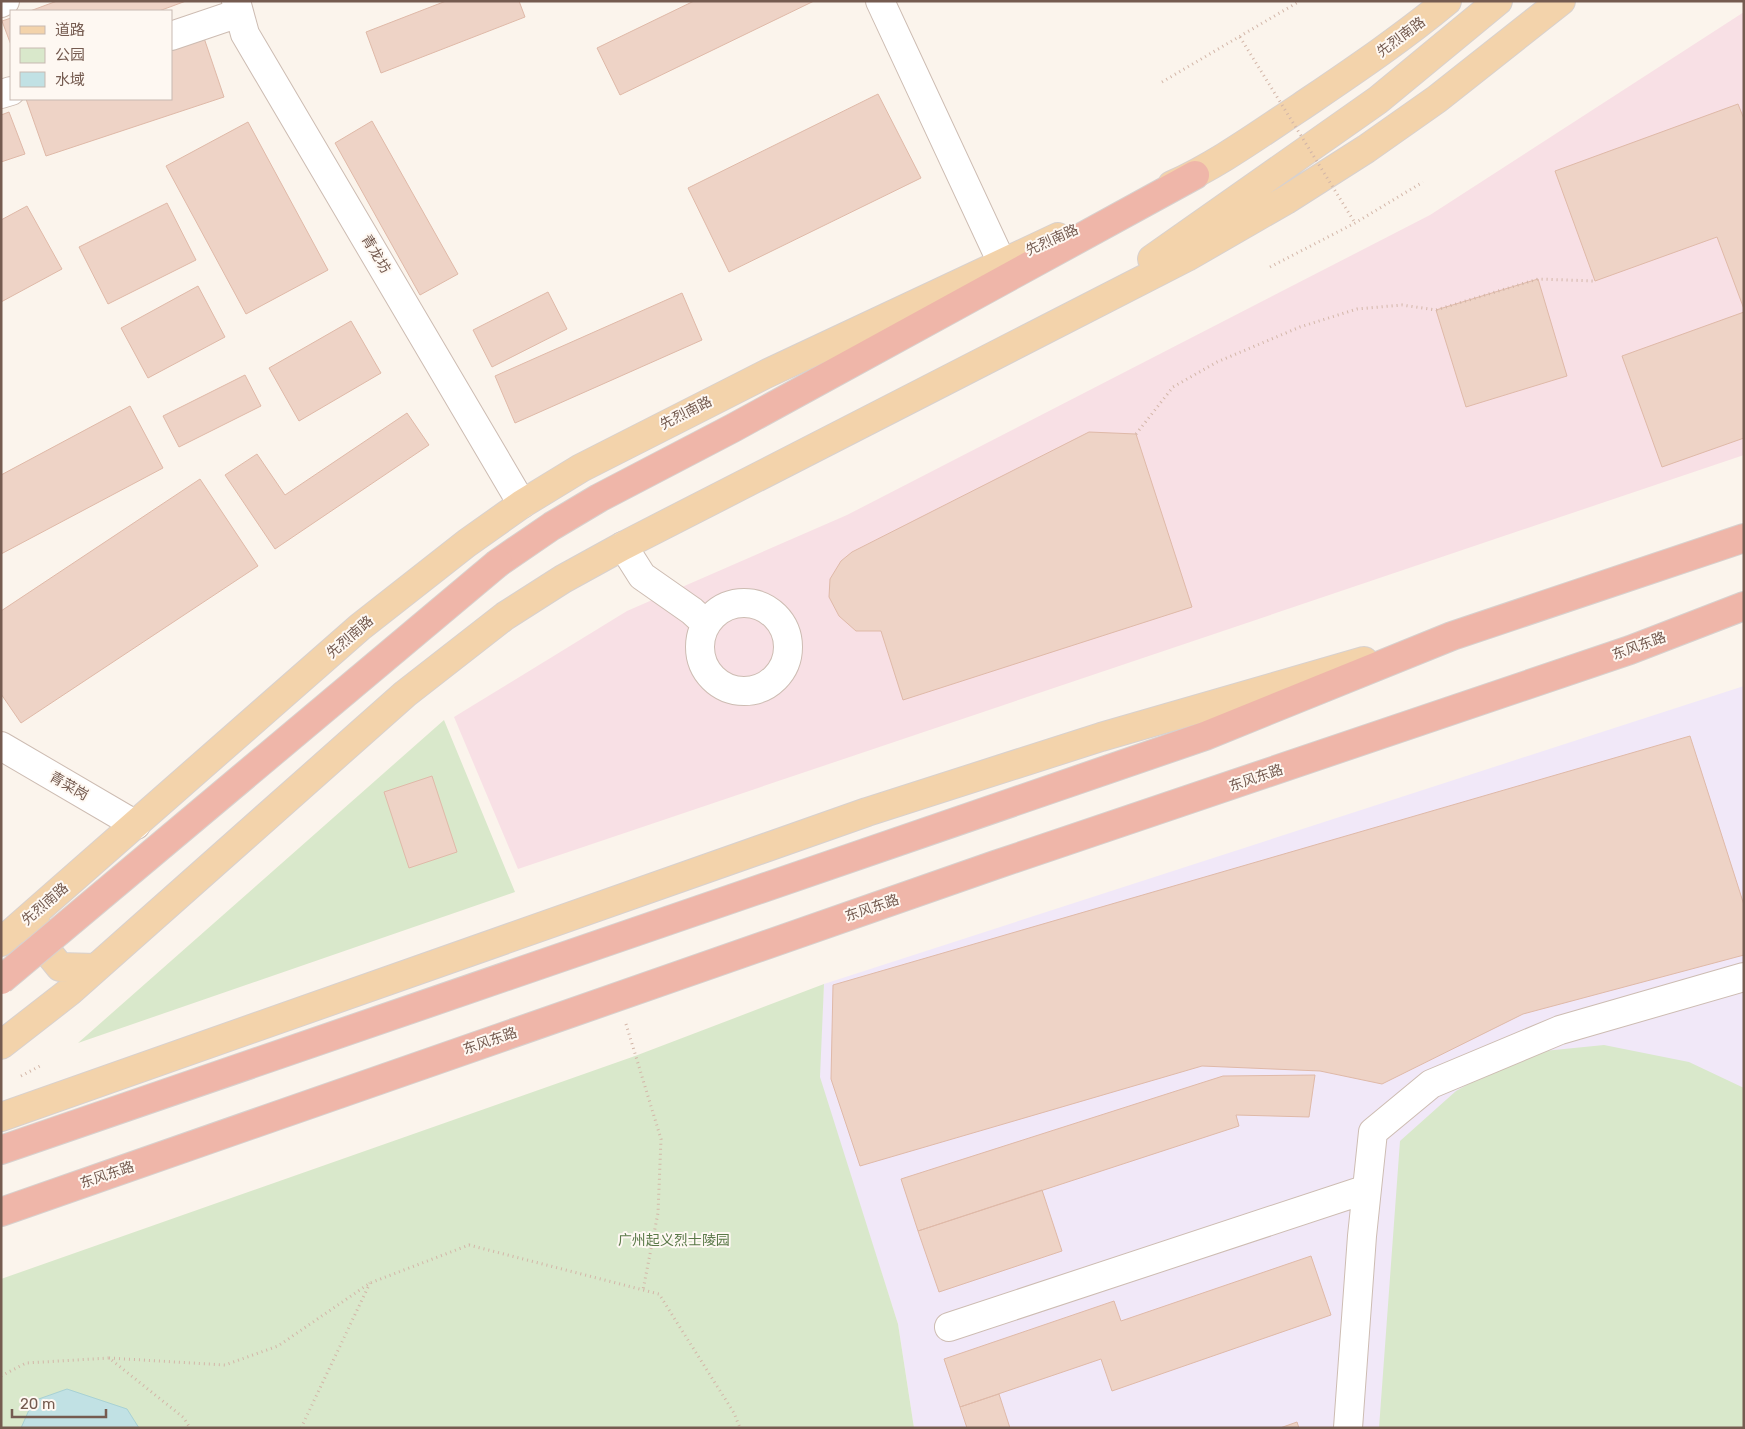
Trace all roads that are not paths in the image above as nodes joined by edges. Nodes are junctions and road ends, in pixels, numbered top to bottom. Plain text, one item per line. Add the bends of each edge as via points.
1 (5, 1) edge
2 (880, 1) edge
3 (1447, 1) edge
4 (1498, 1) edge
5 (1561, 1) edge
6 (1, 3) edge
7 (237, 7) edge
8 (172, 36) edge
9 (1195, 175) junction
10 (1002, 263) junction
11 (1065, 320) junction
12 (522, 504) junction
13 (1744, 538) edge
14 (623, 546) junction
15 (1744, 606) edge
16 (706, 624) dead end
17 (1452, 636) junction
18 (1, 746) edge
19 (136, 826) junction
20 (38, 910) junction
21 (1, 942) edge
22 (96, 968) junction
23 (1744, 977) edge
24 (1, 980) edge
25 (1, 1045) edge
26 (1, 1116) edge
27 (1, 1150) edge
28 (1367, 1189) junction
29 (1, 1212) edge
30 (949, 1327) dead end
31 (1348, 1428) edge

1 - 6 street
2 - 10 street
3 - 9 main road, 先烈南路 via 1374,57
4 - 11 main road via 1378,100
5 - 11 main road via 1437,98 1358,154 1196,252
7 - 8 street
7 - 12 street, 青龙坊 via 245,34
9 - 10 main road, 先烈南路
9 - 24 highway, bridge via 552,526 498,563
10 - 12 main road, 先烈南路 via 682,416 581,468
11 - 14 main road
12 - 19 main road, 先烈南路 via 360,627
13 - 17 highway
14 - 16 street via 642,576
14 - 22 main road via 562,579 505,616 405,694
15 - 29 highway, 东风东路 via 1630,650 977,872
17 - 26 main road via 1110,734 868,812
17 - 27 highway via 1204,736
18 - 19 street, 青菜岗
19 - 20 main road, 先烈南路
20 - 21 main road, 先烈南路
20 - 22 main road via 34,935 60,967
22 - 25 main road
23 - 28 street via 1560,1030 1431,1084 1373,1132
28 - 30 street
28 - 31 street

